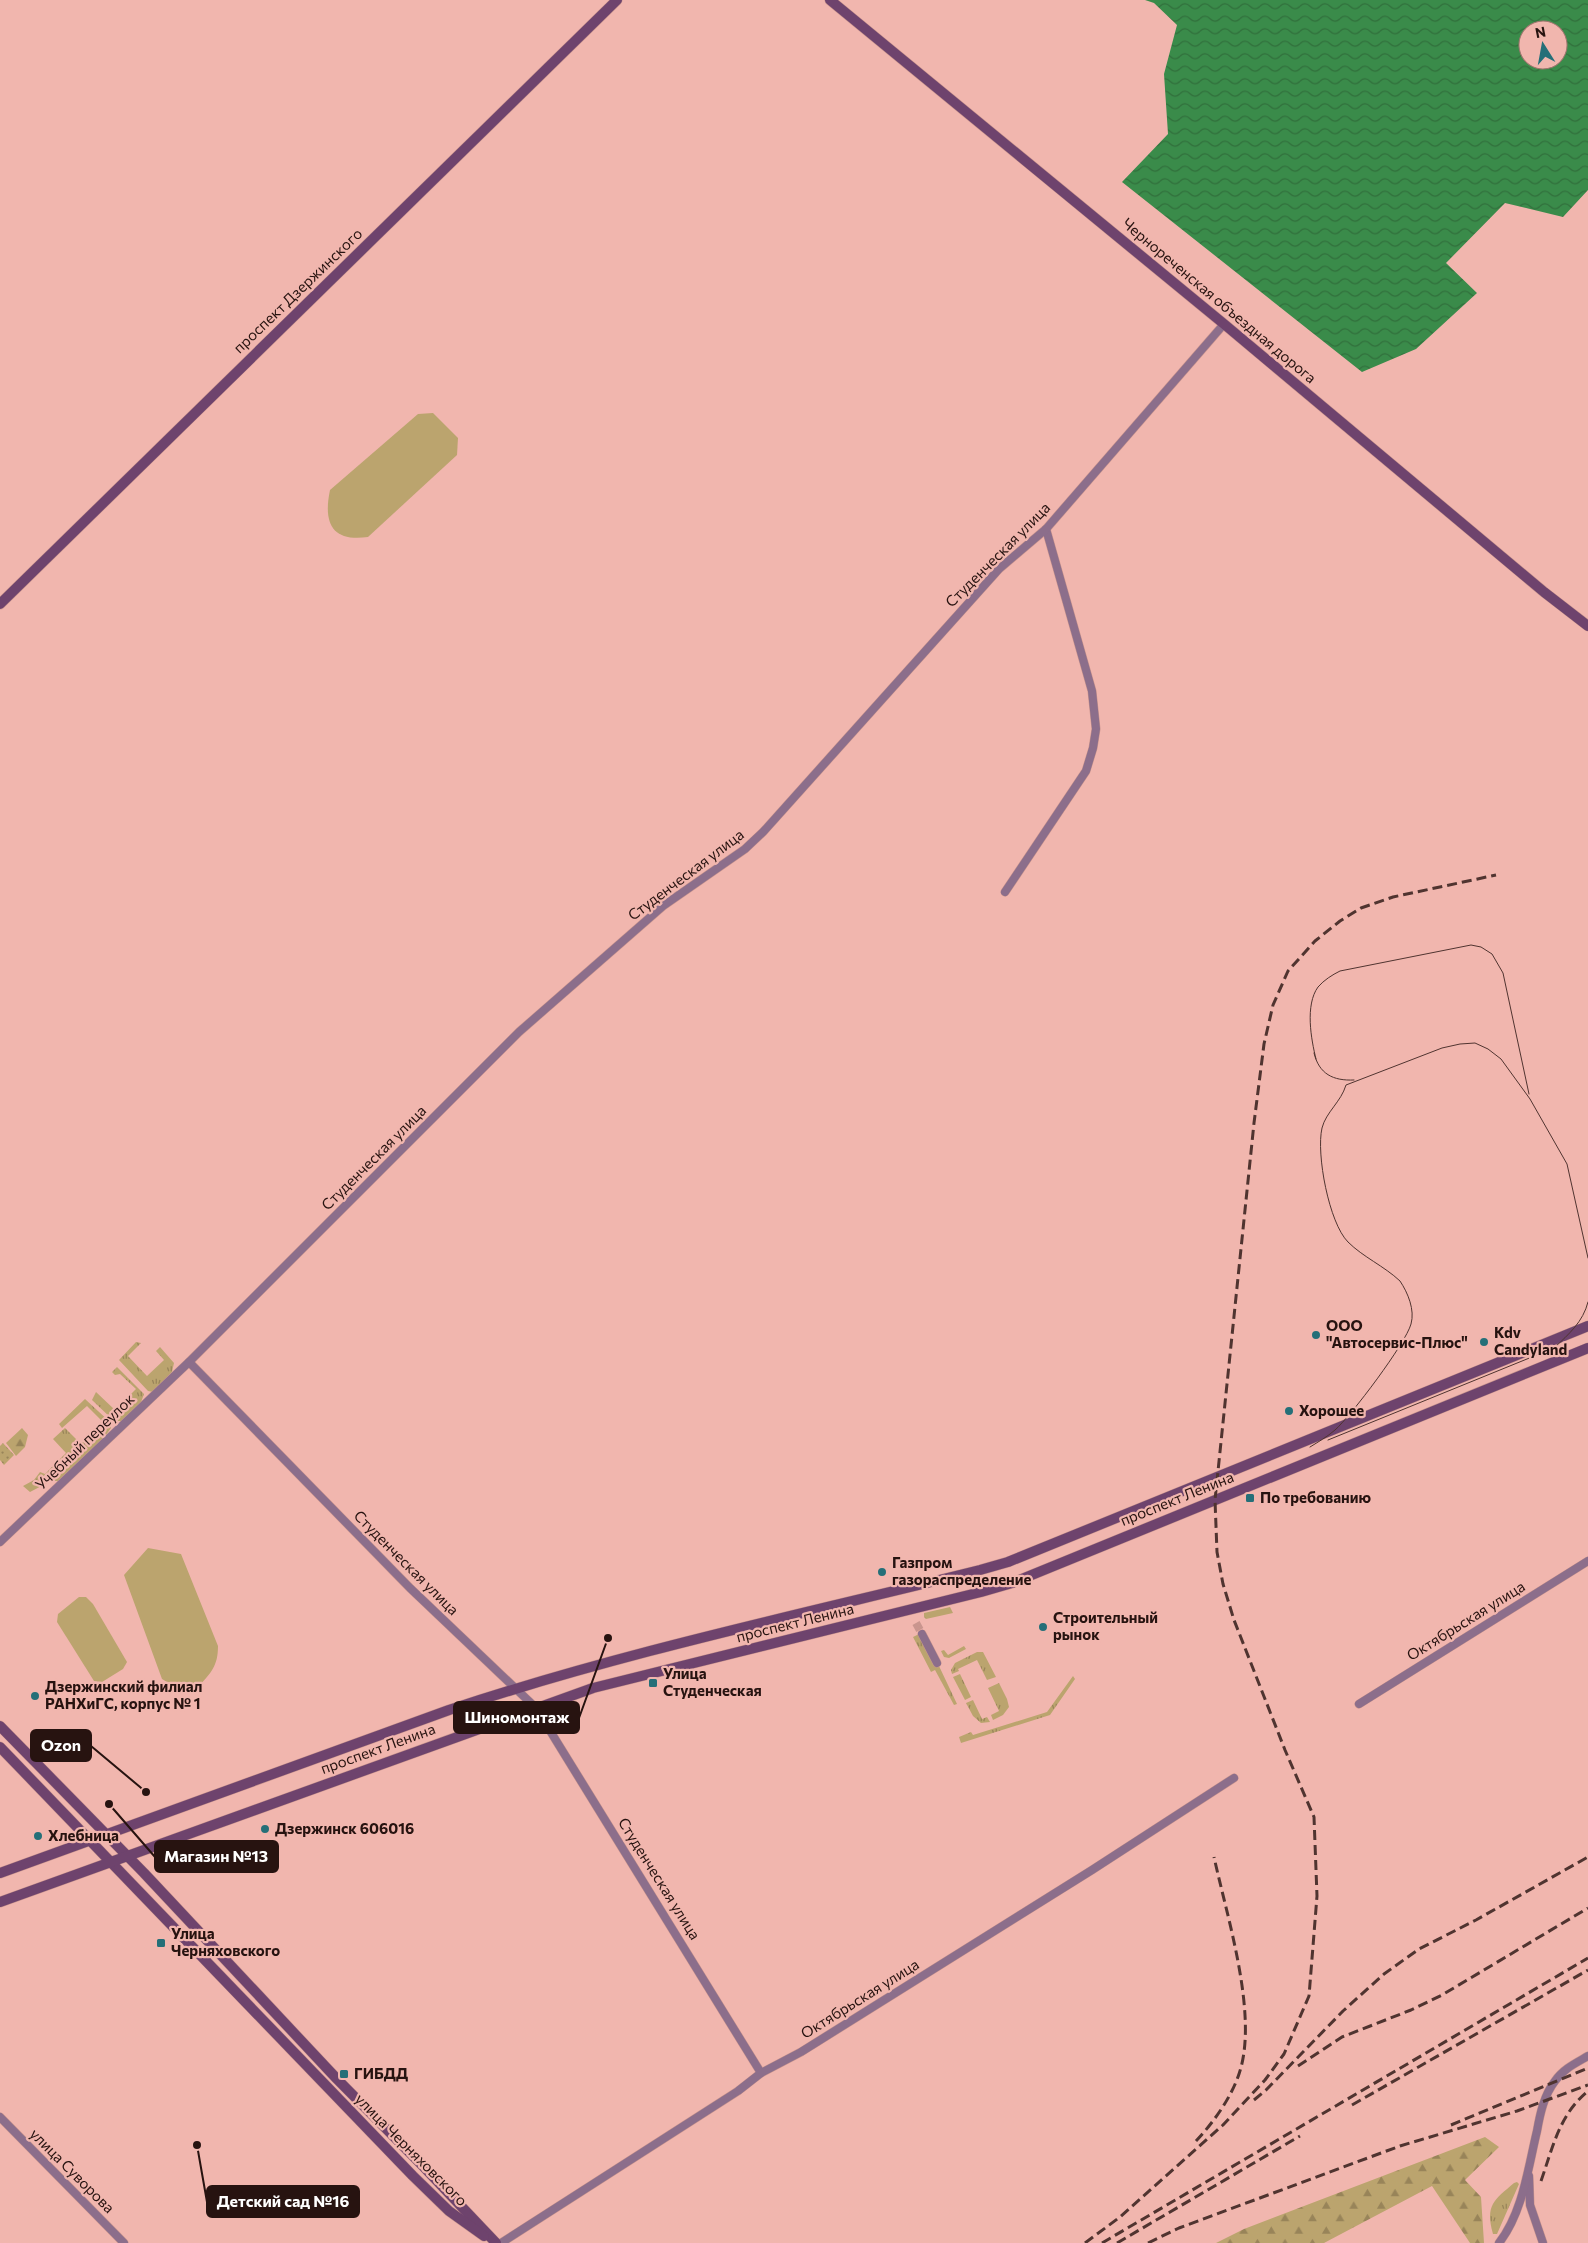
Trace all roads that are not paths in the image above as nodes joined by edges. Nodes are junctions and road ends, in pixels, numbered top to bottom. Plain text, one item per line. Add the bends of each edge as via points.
1 (617, 0) edge
2 (830, 0) edge
3 (1224, 324) junction
4 (1046, 529) junction
5 (0, 604) edge
6 (1588, 626) edge
7 (1005, 892) dead end
8 (1588, 1326) edge
9 (1588, 1348) edge
10 (189, 1362) junction
11 (0, 1542) edge
12 (1588, 1561) edge
13 (922, 1634) tunnel mouth
14 (937, 1663) dead end
15 (514, 1688) junction
16 (1359, 1704) dead end
17 (536, 1708) junction
18 (0, 1726) edge
19 (0, 1748) edge
20 (1234, 1778) dead end
21 (106, 1835) junction
22 (90, 1841) junction
23 (127, 1855) junction
24 (110, 1862) junction
25 (0, 1873) edge
26 (0, 1902) edge
27 (1588, 2056) edge
28 (761, 2073) junction
29 (0, 2118) edge
30 (1528, 2167) junction
31 (124, 2243) edge
32 (495, 2243) edge
33 (501, 2243) edge
34 (1499, 2243) edge
35 (1543, 2243) edge

1 - 5 main road, проспект Дзержинского
2 - 3 main road, Чернореченская объездная дорога
3 - 4 street, Студенческая улица
3 - 6 main road, Чернореченская объездная дорога
4 - 7 street via 1092,691 1096,729 1086,771
4 - 10 street, Студенческая улица via 993,575 764,832 663,906 519,1032
8 - 15 main road, проспект Ленина via 1008,1562
9 - 17 main road, проспект Ленина via 1012,1583 593,1688
10 - 11 street, Учебный переулок
10 - 15 street, Студенческая улица via 410,1588
12 - 16 street, Октябрьская улица
13 - 14 street
15 - 17 street, Студенческая улица
15 - 21 main road, проспект Ленина
17 - 23 main road, проспект Ленина
17 - 28 street, Студенческая улица
18 - 21 main road
19 - 22 main road, улица Черняховского
20 - 28 street, Октябрьская улица via 801,2052
21 - 22 main road, проспект Ленина
21 - 23 main road
22 - 24 main road, улица Черняховского
22 - 25 main road, проспект Ленина
23 - 24 main road, проспект Ленина
23 - 32 main road
24 - 26 main road, проспект Ленина
24 - 32 main road, улица Черняховского via 448,2211
27 - 30 street via 1562,2072 1554,2082 1544,2102
28 - 33 street, Октябрьская улица
29 - 31 street, улица Суворова
30 - 34 street via 1513,2219
30 - 35 street via 1530,2204

